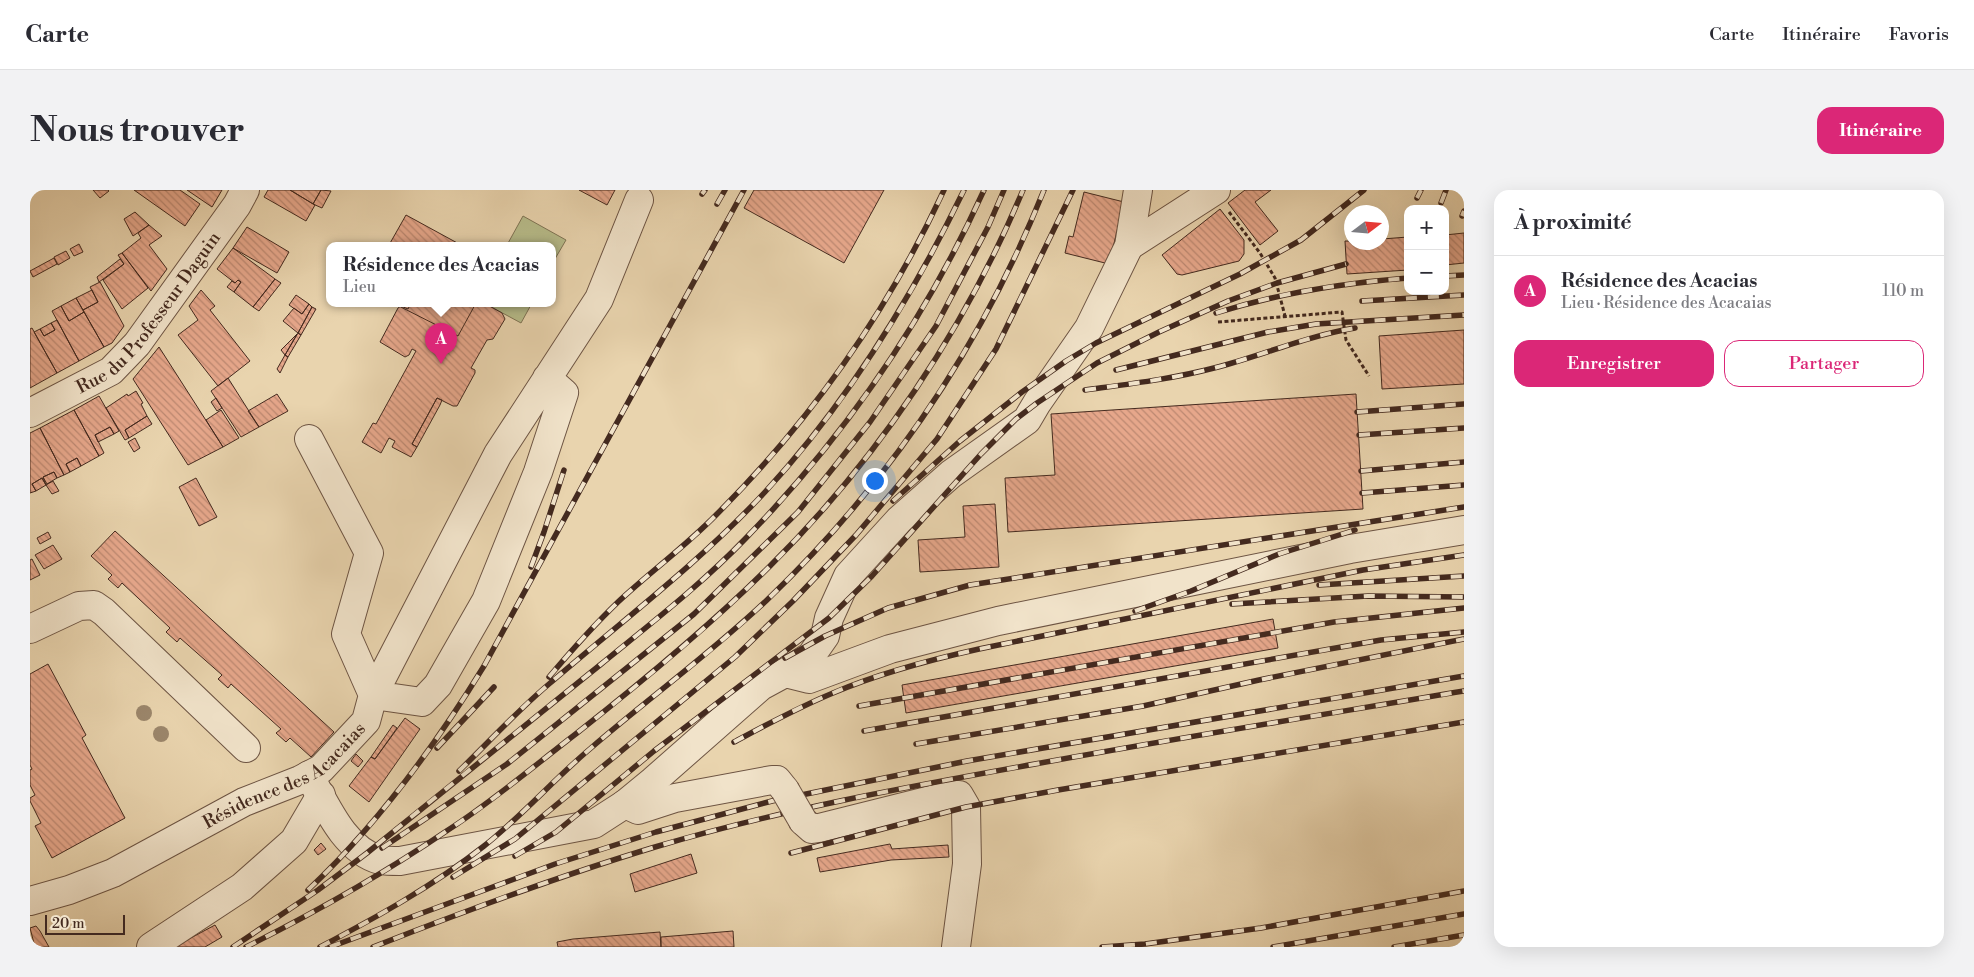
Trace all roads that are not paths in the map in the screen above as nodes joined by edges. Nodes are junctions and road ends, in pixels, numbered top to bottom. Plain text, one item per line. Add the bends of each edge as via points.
1 (245, 190) edge
2 (1138, 190) edge
3 (1215, 191) edge
4 (639, 200) dead end
5 (1129, 246) junction
6 (547, 378) junction
7 (30, 413) edge
8 (309, 439) dead end
9 (1464, 530) edge
10 (30, 629) edge
11 (785, 673) junction
12 (373, 695) junction
13 (246, 748) dead end
14 (315, 786) junction
15 (625, 804) junction
16 (30, 901) edge
17 (150, 947) edge
18 (956, 947) edge

1 - 7 street, Rue du Professeur Daguin via 137,344 110,371
2 - 5 street
3 - 5 street
4 - 6 street via 599,299
5 - 11 street via 1090,328 1027,420 951,474 899,520 848,576 829,618 825,636 811,656
6 - 12 street via 498,454
6 - 12 street via 564,394 538,472 486,601 438,685 422,702
8 - 12 street, Résidence des Acacaias via 369,553 346,634
9 - 11 street via 1350,549 998,621 890,649 809,679
10 - 13 street via 79,606 94,605
11 - 15 street via 761,686
12 - 14 street, Résidence des Acacaias via 366,720 321,769
14 - 15 street via 341,833 380,860 400,861 594,824
14 - 16 street, Résidence des Acacaias via 244,802 113,873
14 - 17 street via 294,841 242,887
15 - 18 street, bridge via 638,810 675,798 777,780 803,821 812,829 960,795 966,807 967,864

